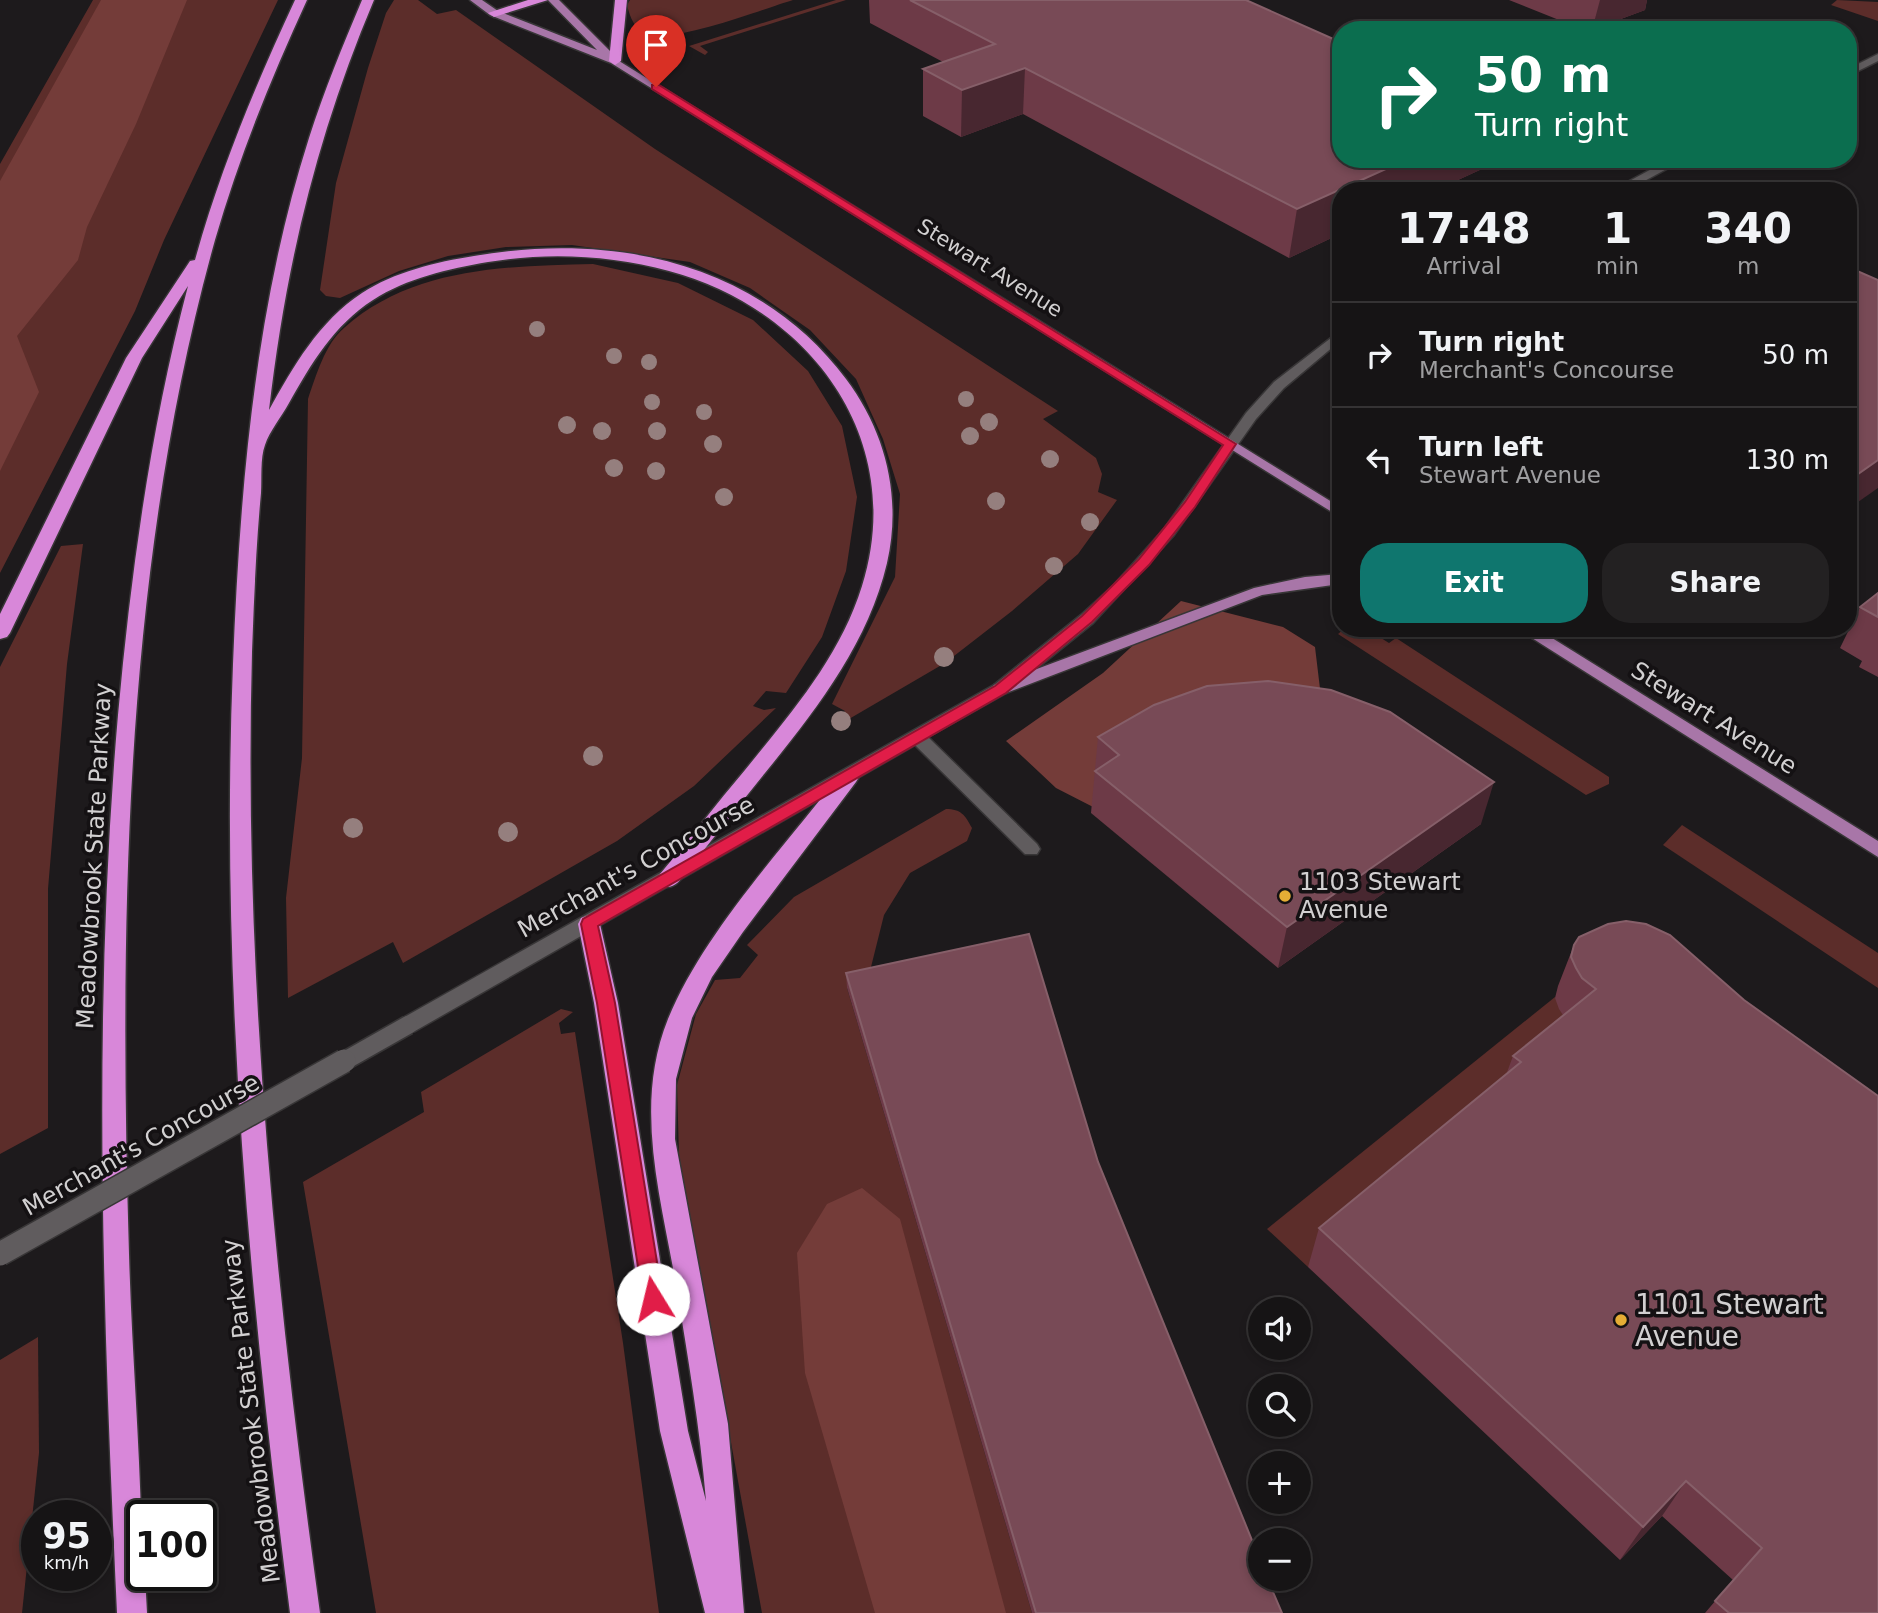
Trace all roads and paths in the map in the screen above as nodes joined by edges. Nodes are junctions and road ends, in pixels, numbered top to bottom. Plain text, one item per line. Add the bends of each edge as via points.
1 (301, 0) edge
2 (368, 0) edge
3 (475, 0) edge
4 (542, 0) edge
5 (552, 0) edge
6 (621, 0) edge
7 (494, 13) junction
8 (1878, 57) edge
9 (615, 61) junction
10 (1857, 68) edge
11 (1662, 168) edge
12 (1634, 182) edge
13 (205, 247) junction
14 (1332, 342) edge
15 (1230, 444) junction
16 (256, 445) junction
17 (1332, 508) edge
18 (1332, 580) edge
19 (0, 633) edge
20 (1538, 637) edge
21 (1000, 690) junction
22 (918, 737) junction
23 (849, 777) junction
24 (1031, 849) dead end
25 (1878, 850) edge
26 (668, 880) junction
27 (589, 924) junction
28 (0, 1254) edge
29 (132, 1613) edge
30 (305, 1613) edge
31 (719, 1613) edge
32 (729, 1613) edge

1 - 13 highway, Meadowbrook State Parkway via 249,119
2 - 16 highway, Meadowbrook State Parkway via 326,111 293,226
3 - 7 main road, Stewart Avenue
4 - 7 highway
5 - 9 main road, Stewart Avenue
6 - 9 highway
7 - 9 main road, Stewart Avenue
8 - 10 street
9 - 15 main road, Stewart Avenue
11 - 12 street
13 - 19 highway via 134,358
13 - 29 highway, Meadowbrook State Parkway via 153,500 120,810 113,1100 115,1285
14 - 15 street, Merchant's Concourse via 1279,385
15 - 17 main road, Stewart Avenue
15 - 21 street, Merchant's Concourse via 1169,532 1127,579 1087,619
16 - 26 highway via 327,331 354,306 405,279 490,257 538,252 614,255 688,271 753,301 823,357 862,415 877,460 883,534 871,589 848,643 819,689
16 - 30 highway, Meadowbrook State Parkway via 241,692 244,1028 268,1312
18 - 21 main road via 1259,591
20 - 25 main road, Stewart Avenue
21 - 22 street, Merchant's Concourse
22 - 23 street, Merchant's Concourse
22 - 24 street
23 - 26 street, Merchant's Concourse
23 - 32 highway via 731,930 694,987 665,1070 663,1139 714,1424
26 - 27 street, Merchant's Concourse
27 - 28 street, Merchant's Concourse, bridge
27 - 31 highway via 606,1003 674,1431

